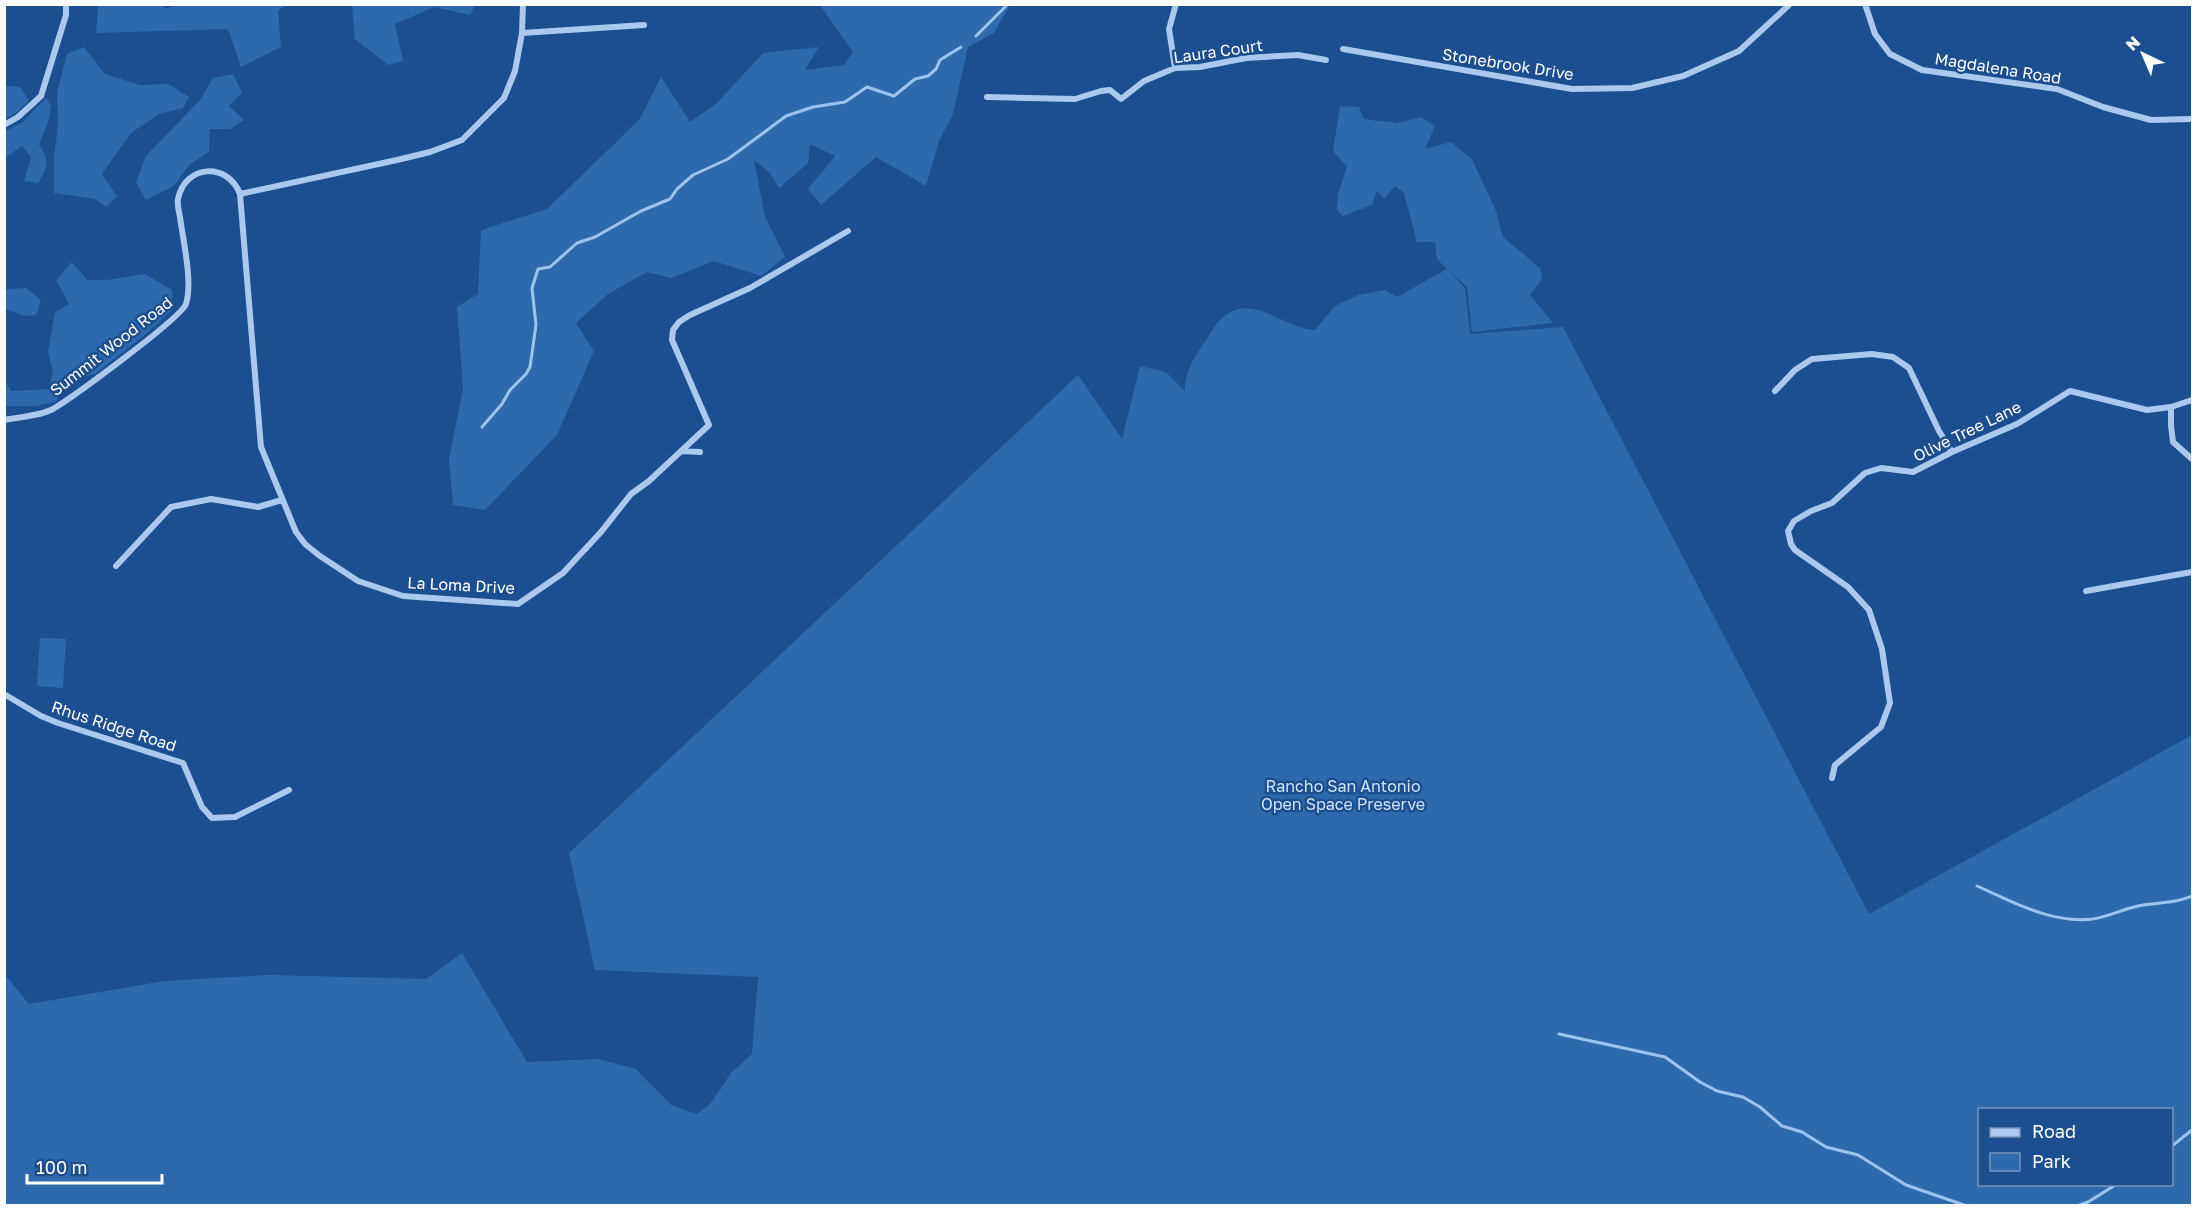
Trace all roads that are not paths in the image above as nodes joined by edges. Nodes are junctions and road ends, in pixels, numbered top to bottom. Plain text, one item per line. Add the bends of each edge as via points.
1 (66, 4) edge
2 (523, 4) edge
3 (1176, 4) edge
4 (1790, 4) edge
5 (1865, 4) edge
6 (644, 26) dead end
7 (522, 33) junction
8 (1343, 49) dead end
9 (1326, 60) dead end
10 (1175, 68) junction
11 (987, 97) dead end
12 (2193, 119) edge
13 (4, 125) edge
14 (240, 194) junction
15 (848, 231) dead end
16 (1775, 391) dead end
17 (2193, 400) edge
18 (2171, 407) junction
19 (4, 420) edge
20 (682, 451) junction
21 (700, 452) dead end
22 (1952, 452) junction
23 (2193, 459) edge
24 (282, 500) junction
25 (116, 566) dead end
26 (2193, 572) edge
27 (2086, 591) dead end
28 (4, 694) edge
29 (1832, 778) dead end
30 (289, 790) dead end

1 - 13 street via 41,96
2 - 7 street
3 - 10 street via 1169,29
4 - 8 street, Stonebrook Drive via 1739,51 1683,76 1632,88 1572,89
5 - 12 street, Magdalena Road via 1875,34 1890,54 1922,70 2057,89 2151,120
6 - 7 street
7 - 14 street via 515,71 504,98 462,140 430,152
9 - 10 street, Laura Court via 1298,55
10 - 11 street, Laura Court via 1144,81 1121,99 1110,90 1075,99
14 - 19 street, Summit Wood Road via 236,184 216,170 200,171 186,181 178,199 188,285 185,305 166,325 51,410
14 - 24 street, La Loma Drive via 261,447
15 - 20 street, La Loma Drive via 750,288 679,322 672,340 709,425
16 - 22 street via 1812,359 1872,354 1893,357 1909,368
17 - 18 street, Olive Tree Lane
18 - 22 street, Olive Tree Lane via 2147,410 2070,391 2017,424
18 - 23 street via 2173,442
20 - 21 street
20 - 24 street, La Loma Drive via 631,494 563,573 518,604 403,596 358,581 305,544
22 - 29 street, Olive Tree Lane via 1913,472 1881,468 1865,473 1832,503 1794,521 1788,531 1795,550 1848,587 1869,610 1882,649 1890,703 1881,727 1835,765
24 - 25 street via 258,507 211,499 171,507
26 - 27 street
28 - 30 street, Rhus Ridge Road via 58,723 183,763 202,807 212,818 235,817

